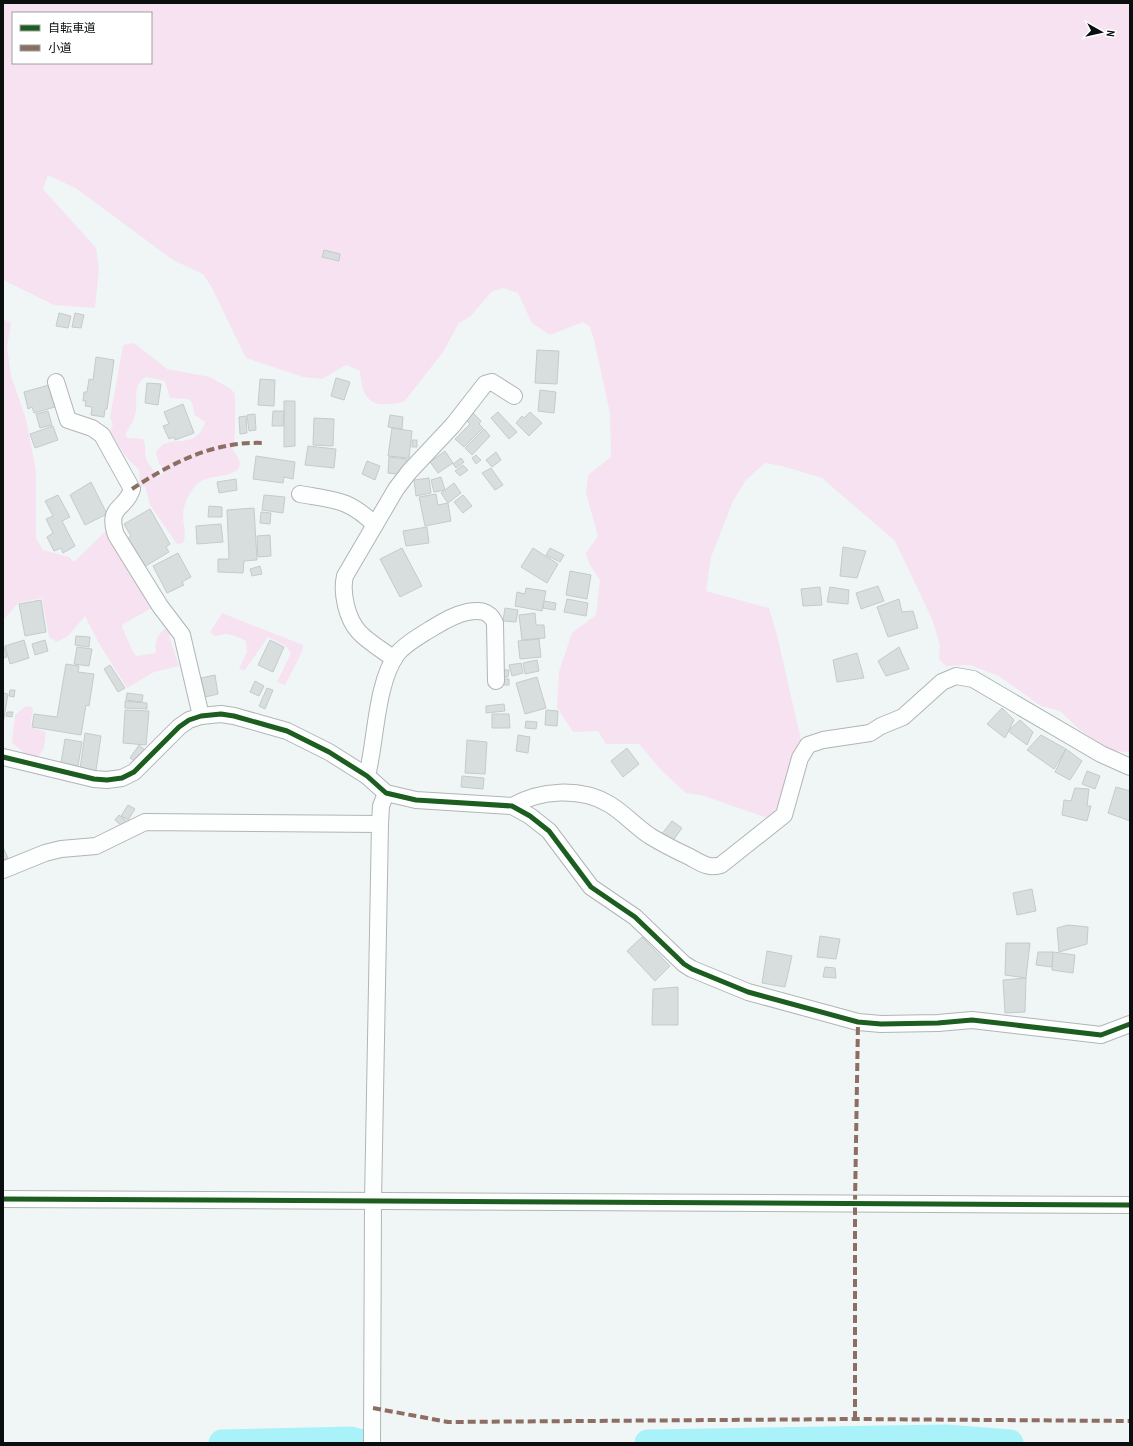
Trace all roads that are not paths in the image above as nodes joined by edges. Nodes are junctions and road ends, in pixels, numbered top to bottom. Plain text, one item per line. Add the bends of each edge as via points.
1 (56, 382) dead end
2 (514, 396) dead end
3 (300, 494) dead end
4 (375, 525) junction
5 (394, 659) junction
6 (496, 681) dead end
7 (201, 716) junction
8 (3, 757) edge
9 (1130, 767) edge
10 (366, 776) junction
11 (386, 793) junction
12 (512, 806) junction
13 (380, 824) junction
14 (3, 870) edge
15 (1130, 1024) edge
16 (3, 1199) edge
17 (373, 1201) junction
18 (1130, 1205) edge
19 (372, 1443) edge

1 - 7 street via 68,420 92,428 102,435 132,489 130,496 117,508 113,516 113,526 156,599 182,635
2 - 4 street via 492,382 485,384 442,438 409,472
3 - 4 street via 348,503
4 - 5 street via 345,576 344,593 350,615 359,632
5 - 6 street via 409,642 448,619 459,614 485,611 492,615 495,623
5 - 10 street via 384,682
7 - 8 street via 179,727 134,772 122,778 94,779
7 - 10 street via 234,716 287,731 329,752
9 - 12 street via 1101,754 973,680 956,676 942,682 903,717 870,733 823,740 808,745 800,758 784,815 721,865 715,867 673,849 649,835 608,804 590,797 556,793 528,798
10 - 11 street
11 - 12 street via 416,800
11 - 13 street via 381,806
12 - 15 street via 550,831 591,887 636,917 684,964 748,992 858,1022 938,1023 972,1020 1101,1035
13 - 14 street via 145,822 96,846 60,849
13 - 17 street
16 - 17 street
17 - 18 street
17 - 19 street

